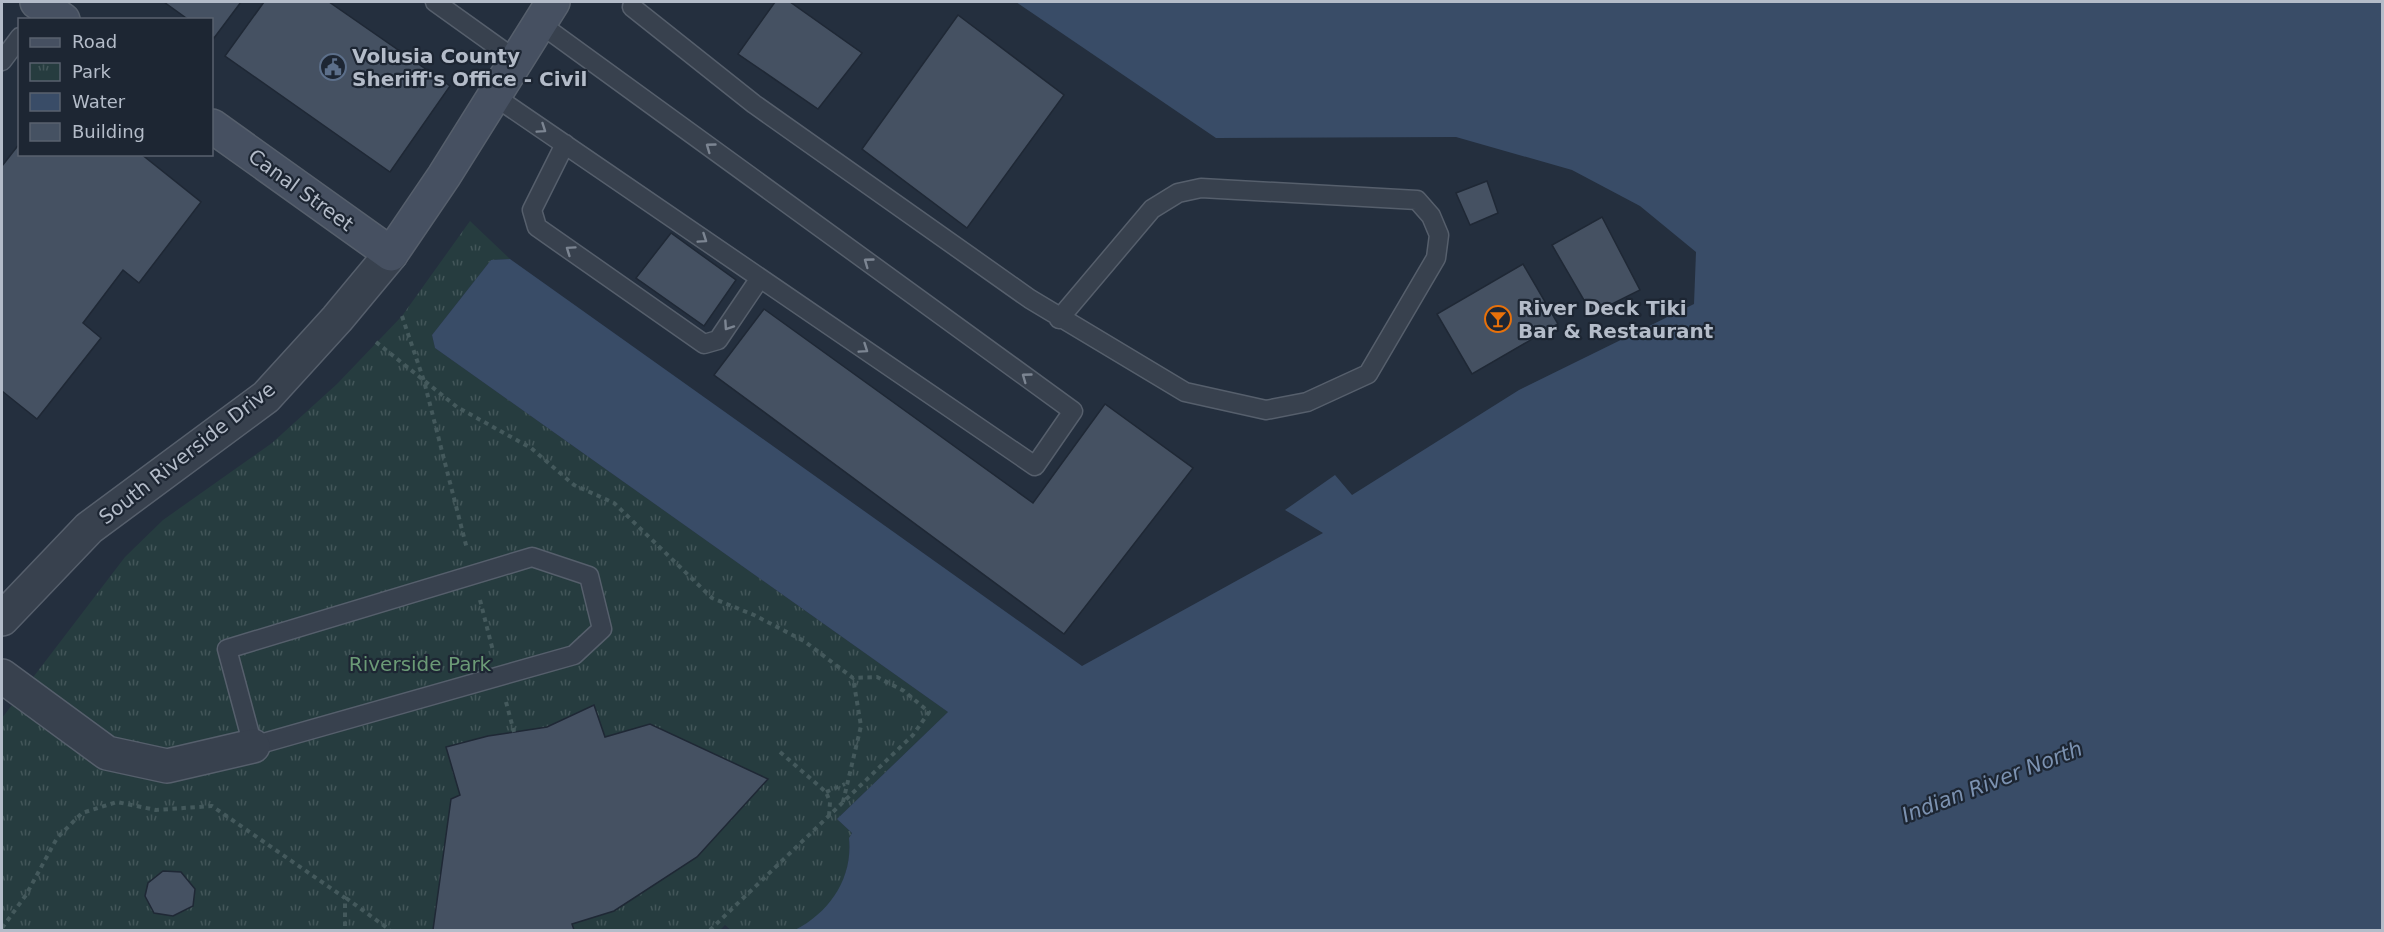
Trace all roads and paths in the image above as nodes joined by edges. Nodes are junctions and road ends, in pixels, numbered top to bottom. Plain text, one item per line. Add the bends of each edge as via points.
1 (435, 2) edge
2 (632, 3) edge
3 (546, 12) edge
4 (18, 40) edge
5 (516, 60) junction
6 (2, 61) edge
7 (494, 96) junction
8 (213, 127) edge
9 (565, 144) junction
10 (391, 254) junction
11 (760, 278) junction
12 (402, 316) dead end
13 (1059, 319) junction
14 (376, 342) dead end
15 (423, 381) junction
16 (467, 551) dead end
17 (479, 597) dead end
18 (2, 619) edge
19 (2, 676) edge
20 (500, 676) junction
21 (853, 678) junction
22 (514, 732) dead end
23 (252, 746) junction
24 (780, 752) dead end
25 (846, 784) junction
26 (826, 792) junction
27 (843, 802) junction
28 (828, 816) junction
29 (345, 898) junction
30 (2, 928) edge
31 (345, 930) edge
32 (390, 930) edge
33 (710, 930) edge

1 - 5 lane
2 - 13 lane via 754,104
3 - 5 main road
11 -> 3 lane via 1035,466 1073,411
4 - 6 lane
5 - 7 main road
7 -> 9 lane
7 - 10 main road
8 - 10 main road, Canal Street
9 -> 11 lane
11 -> 9 lane via 718,340 704,344 537,227 532,210
10 - 18 street, South Riverside Drive via 266,397 89,528
12 - 15 path
13 - 13 lane via 1185,392 1266,410 1307,402 1368,374 1436,258 1439,235 1431,216 1417,200 1201,188 1178,193 1152,209
14 - 15 path
15 - 16 path
15 - 21 path via 457,407 531,448 574,485 614,503 712,598 804,641
17 - 20 path
19 - 23 street via 107,753 167,766
20 - 22 path
20 - 23 lane
20 - 23 lane via 574,655 603,629 589,576 532,558 227,649
21 - 25 path via 861,726
21 - 27 path via 878,677 904,691 929,712 913,735
24 - 26 path
25 - 26 path
25 - 27 path
26 - 28 path via 830,802
27 - 28 path
28 - 33 path
29 - 30 path via 212,806 156,810 117,802 82,813 57,838 26,895
29 - 31 path
29 - 32 path

